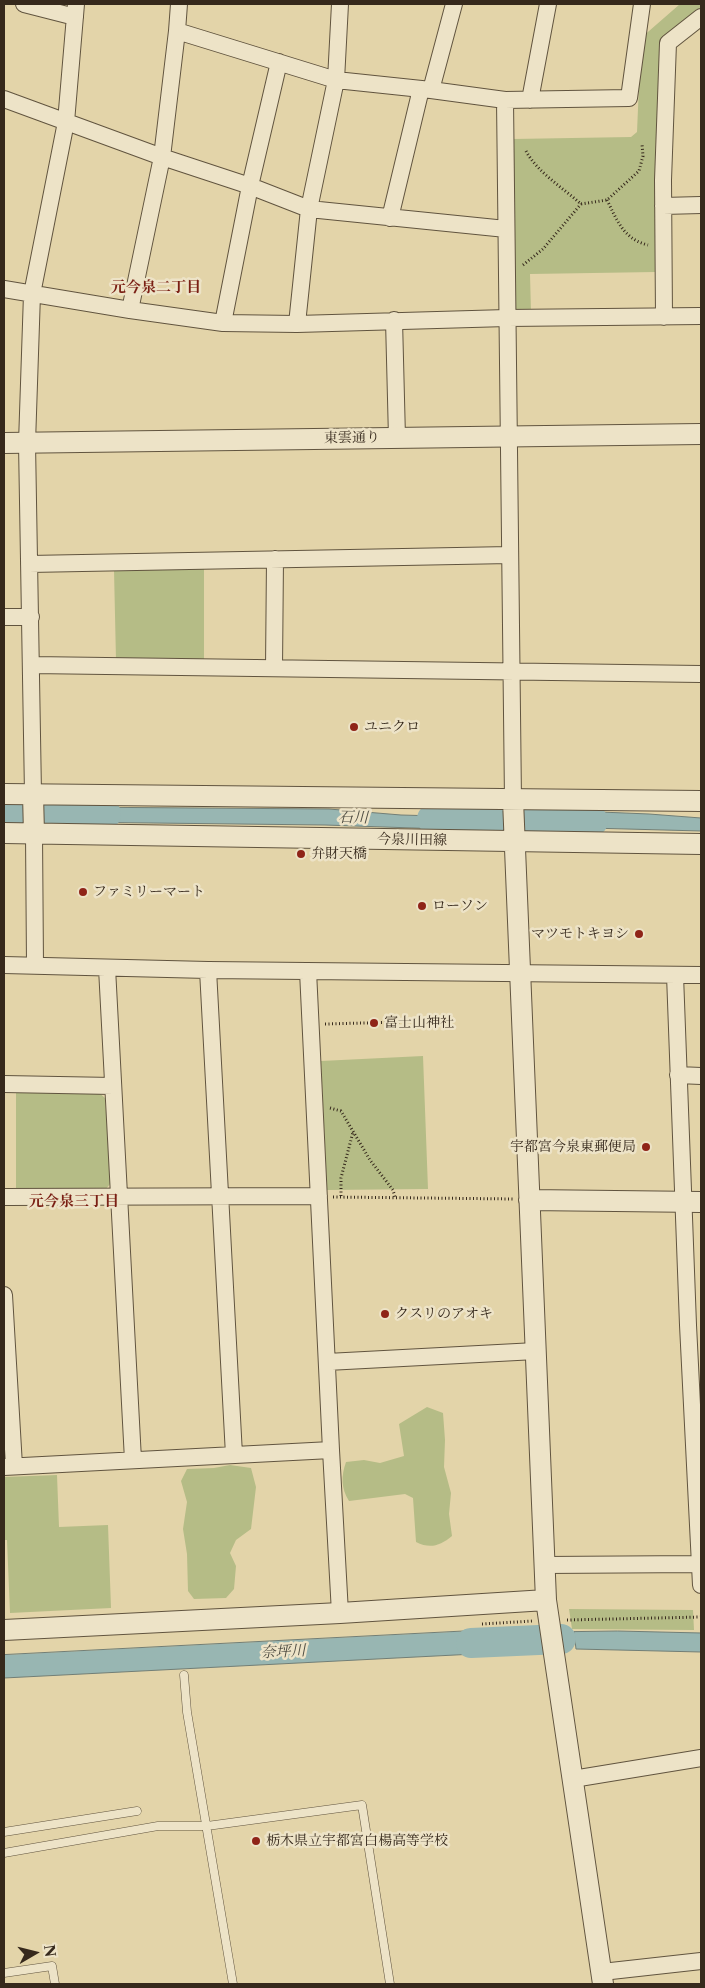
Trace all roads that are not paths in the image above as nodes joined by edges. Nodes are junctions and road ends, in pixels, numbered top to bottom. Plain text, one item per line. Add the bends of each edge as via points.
1 (24, 4) edge
2 (179, 4) edge
3 (340, 4) edge
4 (454, 4) edge
5 (548, 4) edge
6 (642, 4) edge
7 (75, 10) edge
8 (700, 20) edge
9 (177, 31) junction
10 (280, 62) junction
11 (336, 80) junction
12 (426, 89) junction
13 (4, 99) edge
14 (505, 100) junction
15 (530, 100) junction
16 (66, 122) junction
17 (162, 157) junction
18 (250, 186) junction
19 (701, 205) edge
20 (663, 206) junction
21 (309, 209) junction
22 (390, 218) junction
23 (506, 229) junction
24 (4, 289) edge
25 (32, 294) junction
26 (130, 310) junction
27 (701, 316) edge
28 (664, 317) junction
29 (507, 318) junction
30 (394, 320) junction
31 (223, 323) junction
32 (297, 324) junction
33 (701, 434) edge
34 (508, 436) junction
35 (397, 438) junction
36 (27, 442) junction
37 (4, 443) edge
38 (510, 555) junction
39 (275, 559) junction
40 (29, 564) junction
41 (4, 617) edge
42 (31, 617) junction
43 (32, 665) junction
44 (274, 668) junction
45 (512, 672) junction
46 (701, 674) edge
47 (4, 794) edge
48 (33, 794) junction
49 (513, 800) junction
50 (701, 802) edge
51 (4, 833) edge
52 (34, 834) junction
53 (514, 841) junction
54 (701, 844) edge
55 (4, 965) edge
56 (35, 965) junction
57 (107, 968) junction
58 (208, 970) junction
59 (308, 971) junction
60 (520, 972) junction
61 (674, 975) junction
62 (701, 975) edge
63 (678, 1076) junction
64 (701, 1076) edge
65 (4, 1084) edge
66 (113, 1086) junction
67 (319, 1196) junction
68 (4, 1197) edge
69 (120, 1197) junction
70 (220, 1197) junction
71 (529, 1200) junction
72 (693, 1202) edge
73 (4, 1295) edge
74 (695, 1325) edge
75 (536, 1351) junction
76 (327, 1362) junction
77 (330, 1450) junction
78 (234, 1455) junction
79 (133, 1460) junction
80 (9, 1466) edge
81 (544, 1564) junction
82 (700, 1564) edge
83 (701, 1585) edge
84 (546, 1600) junction
85 (340, 1613) junction
86 (4, 1630) edge
87 (184, 1674) dead end
88 (701, 1758) edge
89 (573, 1778) junction
90 (137, 1810) dead end
91 (207, 1826) junction
92 (4, 1832) edge
93 (4, 1853) edge
94 (701, 1961) edge
95 (4, 1973) edge
96 (602, 1978) edge
97 (55, 1984) edge
98 (233, 1984) edge
99 (390, 1984) edge

1 - 7 street
2 - 9 street
3 - 11 street
4 - 12 street
5 - 15 street
6 - 15 street via 629,98
7 - 16 street
8 - 20 street via 668,43
9 - 10 street
9 - 17 street
10 - 11 street
10 - 18 street
11 - 12 street
11 - 21 street
12 - 14 street
12 - 22 street
13 - 16 street
14 - 15 street
14 - 23 street
16 - 17 street
16 - 25 street
17 - 18 street
17 - 26 street
18 - 21 street
18 - 31 street
19 - 20 street
20 - 28 street
21 - 22 street
21 - 32 street
22 - 23 street
23 - 29 street
24 - 25 street
25 - 26 street
25 - 36 street
26 - 31 street
27 - 28 street
28 - 29 street
29 - 30 street
29 - 34 street
30 - 32 street
30 - 35 street
31 - 32 street
33 - 34 street, 東雲通り
34 - 35 street, 東雲通り
34 - 38 street
35 - 36 street, 東雲通り
36 - 37 street, 東雲通り
36 - 40 street
38 - 39 street
38 - 45 street
39 - 40 street
39 - 44 street
40 - 42 street
41 - 42 street
42 - 43 street
43 - 44 street
43 - 48 street
44 - 45 street
45 - 46 street
45 - 49 street
47 - 48 street
48 - 49 street
48 - 52 street
49 - 50 street
49 - 53 street
51 - 52 street, 今泉川田線
52 - 53 street, 今泉川田線
52 - 56 street
53 - 54 street, 今泉川田線
53 - 60 street
55 - 56 street
56 - 57 street
57 - 58 street
57 - 66 street
58 - 59 street
58 - 70 street
59 - 60 street
59 - 67 street
60 - 61 street
60 - 71 street
61 - 62 street
61 - 63 street
63 - 64 street
63 - 72 street
65 - 66 street
66 - 69 street
67 - 70 street
67 - 76 street
68 - 69 street
69 - 70 street
69 - 79 street
70 - 78 street
71 - 72 street
71 - 75 street
72 - 74 street
73 - 80 street
74 - 82 street
75 - 76 street
75 - 81 street
76 - 77 street
77 - 78 street
77 - 85 street
78 - 79 street
79 - 80 street
81 - 82 street
81 - 84 street
82 - 83 street
84 - 85 street
84 - 89 street
85 - 86 street
87 - 91 lane via 187,1712
88 - 89 street
89 - 96 street
90 - 92 lane
91 - 93 lane via 158,1826
91 - 98 lane
91 - 99 lane via 362,1805
94 - 96 street
95 - 97 lane via 52,1966

